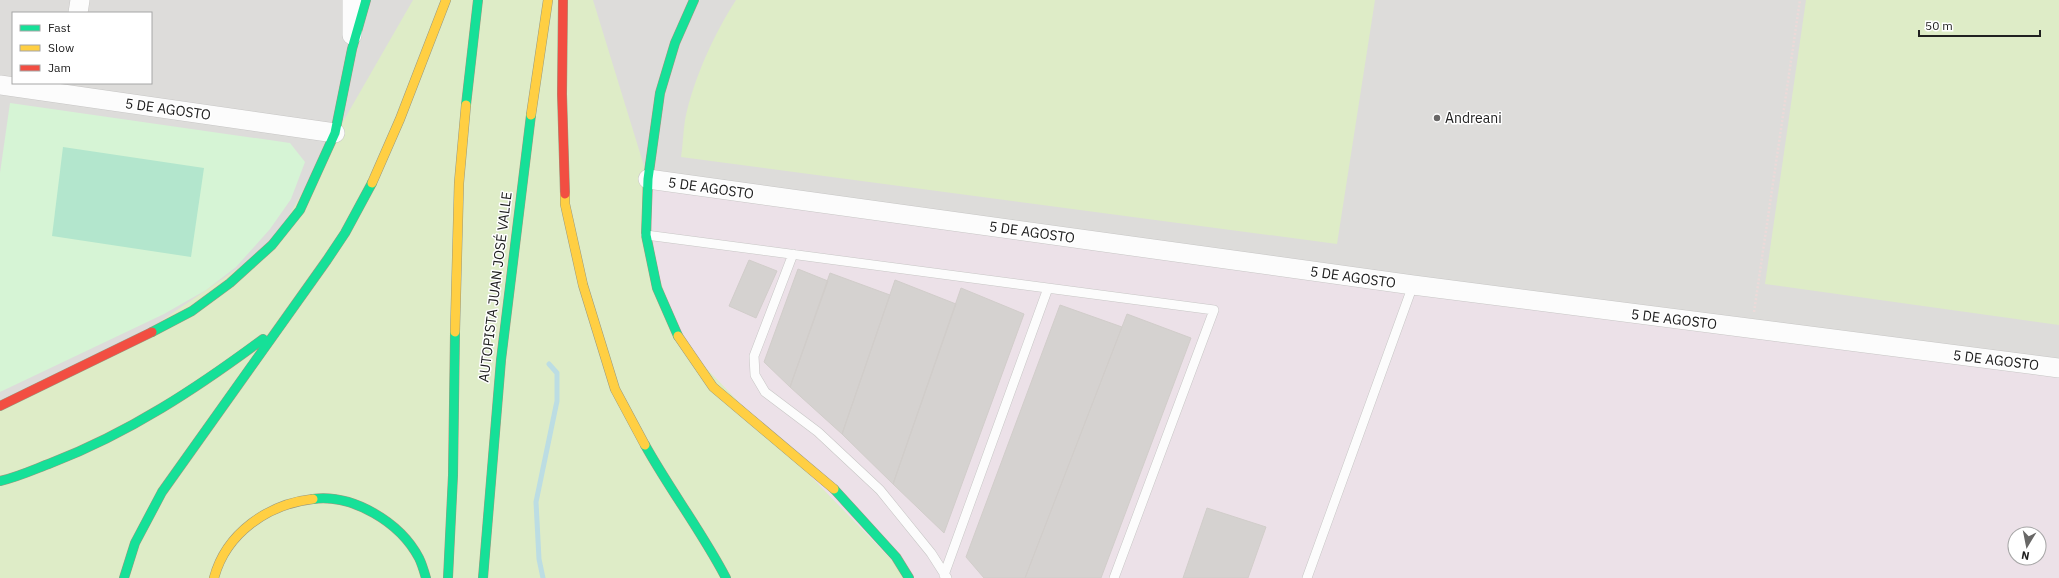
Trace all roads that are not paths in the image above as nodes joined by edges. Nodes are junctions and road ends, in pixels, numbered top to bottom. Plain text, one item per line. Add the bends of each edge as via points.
1 (80, 0) edge
2 (352, 0) edge
3 (366, 0) edge
4 (446, 0) edge
5 (478, 0) edge
6 (548, 0) edge
7 (563, 0) edge
8 (694, 0) edge
9 (78, 12) edge
10 (352, 49) junction
11 (0, 85) edge
12 (67, 89) edge
13 (335, 133) junction
14 (648, 179) junction
15 (646, 235) junction
16 (793, 254) junction
17 (1413, 285) junction
18 (1048, 288) junction
19 (281, 325) junction
20 (2059, 368) edge
21 (0, 406) edge
22 (0, 481) edge
23 (945, 576) edge
24 (124, 578) edge
25 (214, 578) edge
26 (426, 578) edge
27 (448, 578) edge
28 (483, 578) edge
29 (726, 578) edge
30 (909, 578) edge
31 (1114, 578) edge
32 (1307, 578) edge

1 - 9 street
2 - 10 street
3 - 10 main road
4 - 19 main road via 382,166 345,232 308,290
5 - 27 main road via 468,78 454,295 453,475
6 - 28 main road, AUTOPISTA JUAN JOSÉ VALLE via 500,362
7 - 29 main road via 562,94 566,204 583,285 615,389
8 - 14 main road via 675,43 660,93
10 - 13 main road
11 - 12 street, 5 DE AGOSTO
12 - 13 street, 5 DE AGOSTO
13 - 21 main road via 300,210 272,245 230,283 192,311
14 - 15 main road
14 - 17 street, 5 DE AGOSTO
15 - 16 lane
15 - 30 main road via 657,288 680,341 713,387 838,493 896,557
16 - 18 lane
16 - 23 lane via 754,356 755,375 765,392 818,432 880,490 931,553
17 - 20 street, 5 DE AGOSTO
17 - 32 lane
18 - 23 lane
18 - 31 lane via 1214,310
19 - 22 main road via 174,403 64,459
19 - 24 main road via 170,479 144,522
25 - 26 main road via 229,545 260,515 284,503 313,498 342,499 376,513 402,534 419,558

